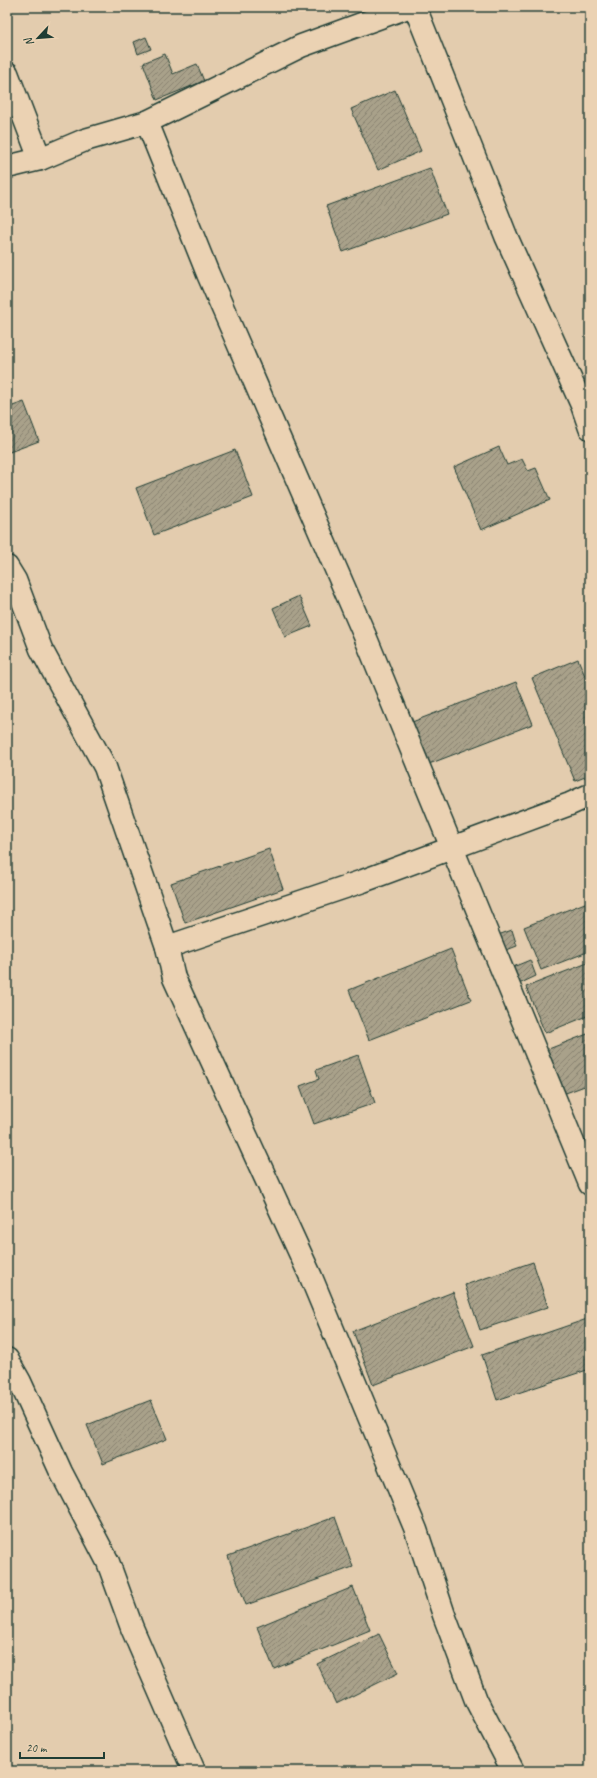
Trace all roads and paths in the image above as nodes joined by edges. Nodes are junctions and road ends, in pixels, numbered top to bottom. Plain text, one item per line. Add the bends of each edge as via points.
1 (408, 7) edge
2 (415, 7) edge
3 (7, 73) edge
4 (147, 122) junction
5 (40, 159) junction
6 (7, 166) edge
7 (590, 428) edge
8 (7, 567) edge
9 (590, 795) edge
10 (453, 848) junction
11 (167, 947) junction
12 (590, 1184) edge
13 (7, 1359) edge
14 (194, 1771) edge
15 (513, 1771) edge

1 - 4 street via 301,46
2 - 7 street via 506,236
3 - 5 street
4 - 5 street via 86,140
4 - 10 street via 208,274 365,636
5 - 6 street
8 - 11 street via 15,580 41,649 105,767
9 - 10 street
10 - 11 street
10 - 12 street
11 - 15 street via 174,978 311,1277 416,1530 476,1700
13 - 14 street via 108,1562 132,1628

